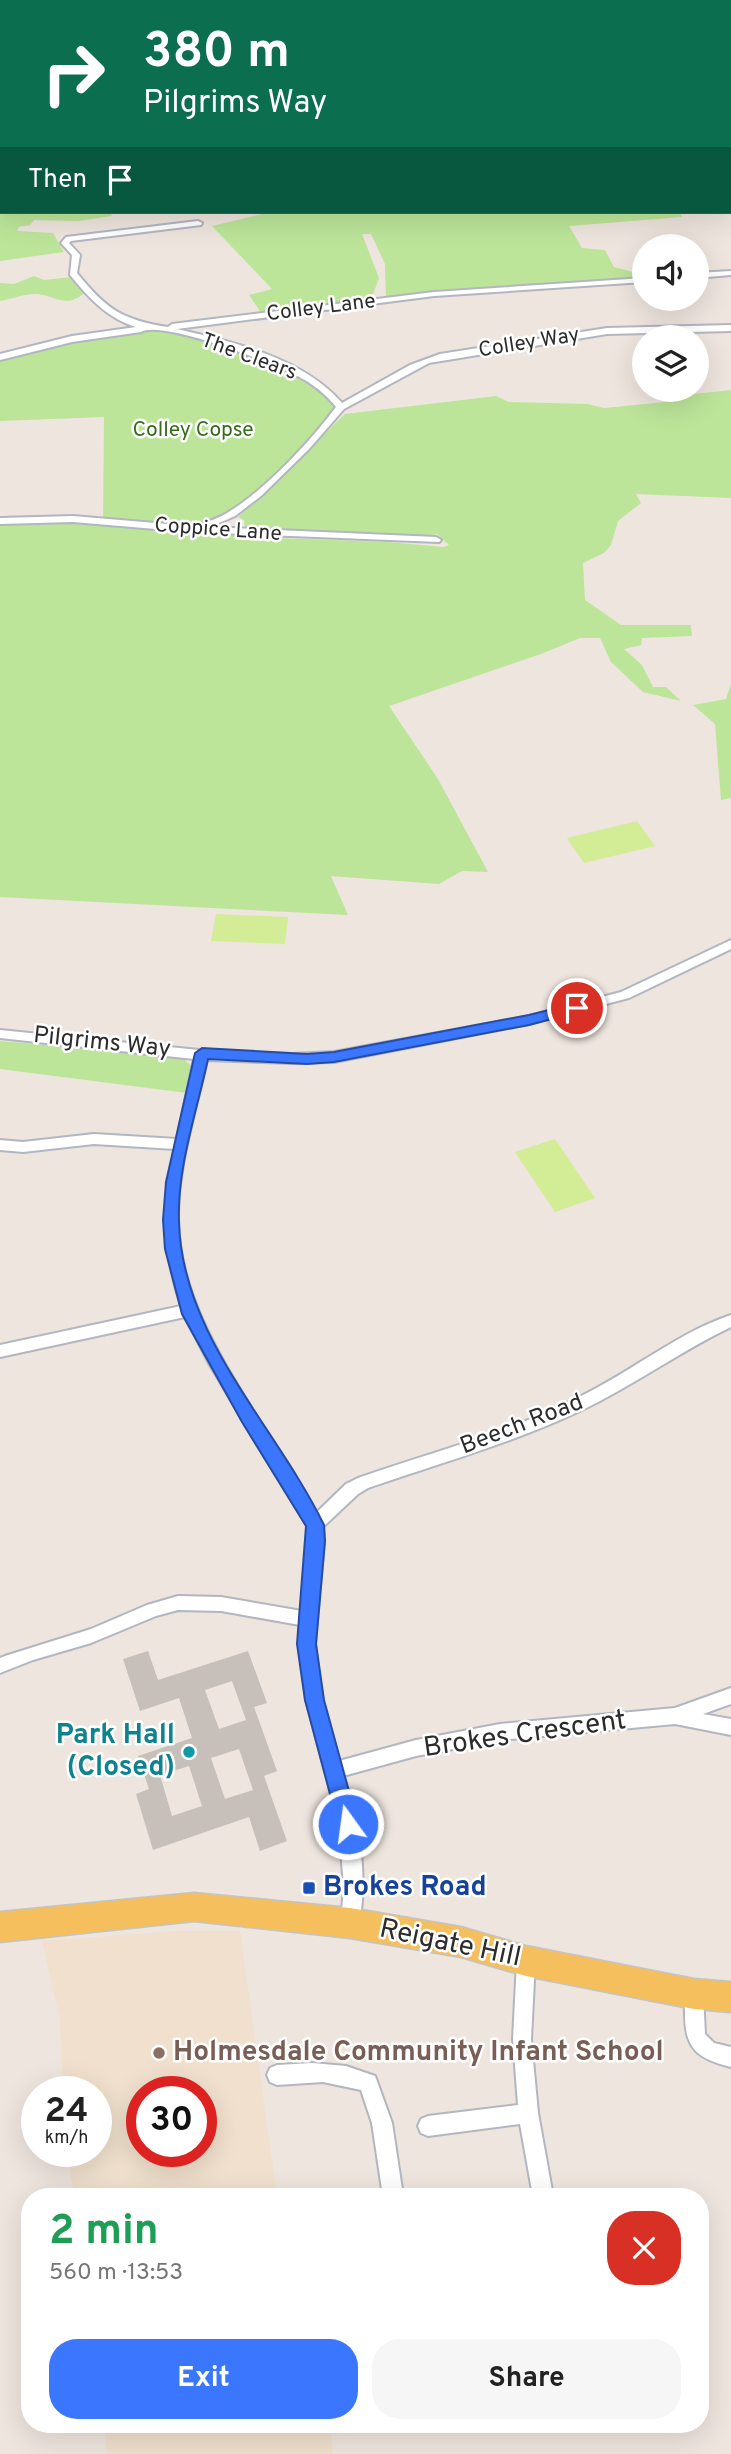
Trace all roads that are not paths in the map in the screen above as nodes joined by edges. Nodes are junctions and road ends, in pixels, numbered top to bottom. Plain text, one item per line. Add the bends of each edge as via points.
1 (198, 223) dead end
2 (731, 273) edge
3 (709, 275) edge
4 (632, 281) edge
5 (731, 327) edge
6 (148, 328) junction
7 (0, 357) edge
8 (341, 407) junction
9 (0, 521) edge
10 (191, 529) junction
11 (436, 540) dead end
12 (731, 944) edge
13 (0, 1034) edge
14 (202, 1053) junction
15 (181, 1144) junction
16 (0, 1145) edge
17 (189, 1310) junction
18 (731, 1321) edge
19 (0, 1351) edge
20 (315, 1525) junction
21 (308, 1619) junction
22 (0, 1666) edge
23 (731, 1696) edge
24 (675, 1716) junction
25 (731, 1727) edge
26 (334, 1770) junction
27 (350, 1923) junction
28 (0, 1927) edge
29 (526, 1961) junction
30 (694, 1994) junction
31 (731, 1997) edge
32 (731, 2057) edge
33 (277, 2075) dead end
34 (528, 2113) junction
35 (428, 2126) dead end
36 (392, 2188) edge
37 (542, 2188) edge

1 - 6 street, The Clears via 65,243 76,255 73,273 87,289 125,321
2 - 3 street
4 - 6 street, Colley Lane via 434,294
5 - 8 street, Colley Way via 607,331 452,355 414,365
6 - 7 street, Colley Lane via 72,339
6 - 8 street, The Clears via 170,330 269,360 312,381
8 - 10 street via 235,512
9 - 10 street, Coppice Lane via 73,519
10 - 11 street, Coppice Lane
12 - 14 street, Pilgrims Way via 625,995 529,1020 334,1057
13 - 14 street, Pilgrims Way
14 - 15 street
15 - 16 street via 94,1139
15 - 17 street via 171,1220 173,1249
17 - 19 street
17 - 20 street via 241,1406
18 - 20 street, Beech Road via 594,1397 531,1426 363,1483
20 - 21 street
21 - 22 street via 232,1605 178,1604 149,1610 94,1636 31,1652
21 - 26 street via 314,1700
23 - 24 street, Brokes Crescent
24 - 25 street, Brokes Crescent
24 - 26 street, Brokes Crescent via 500,1732
26 - 27 street via 352,1860
27 - 28 main road, Reigate Hill via 194,1907
27 - 29 main road, Reigate Hill via 461,1942
29 - 30 main road, Reigate Hill
29 - 34 street via 522,2039
30 - 31 main road, Reigate Hill
30 - 32 street via 697,2040 706,2052
33 - 36 street via 327,2073 368,2083 382,2123
34 - 35 street
34 - 37 street

